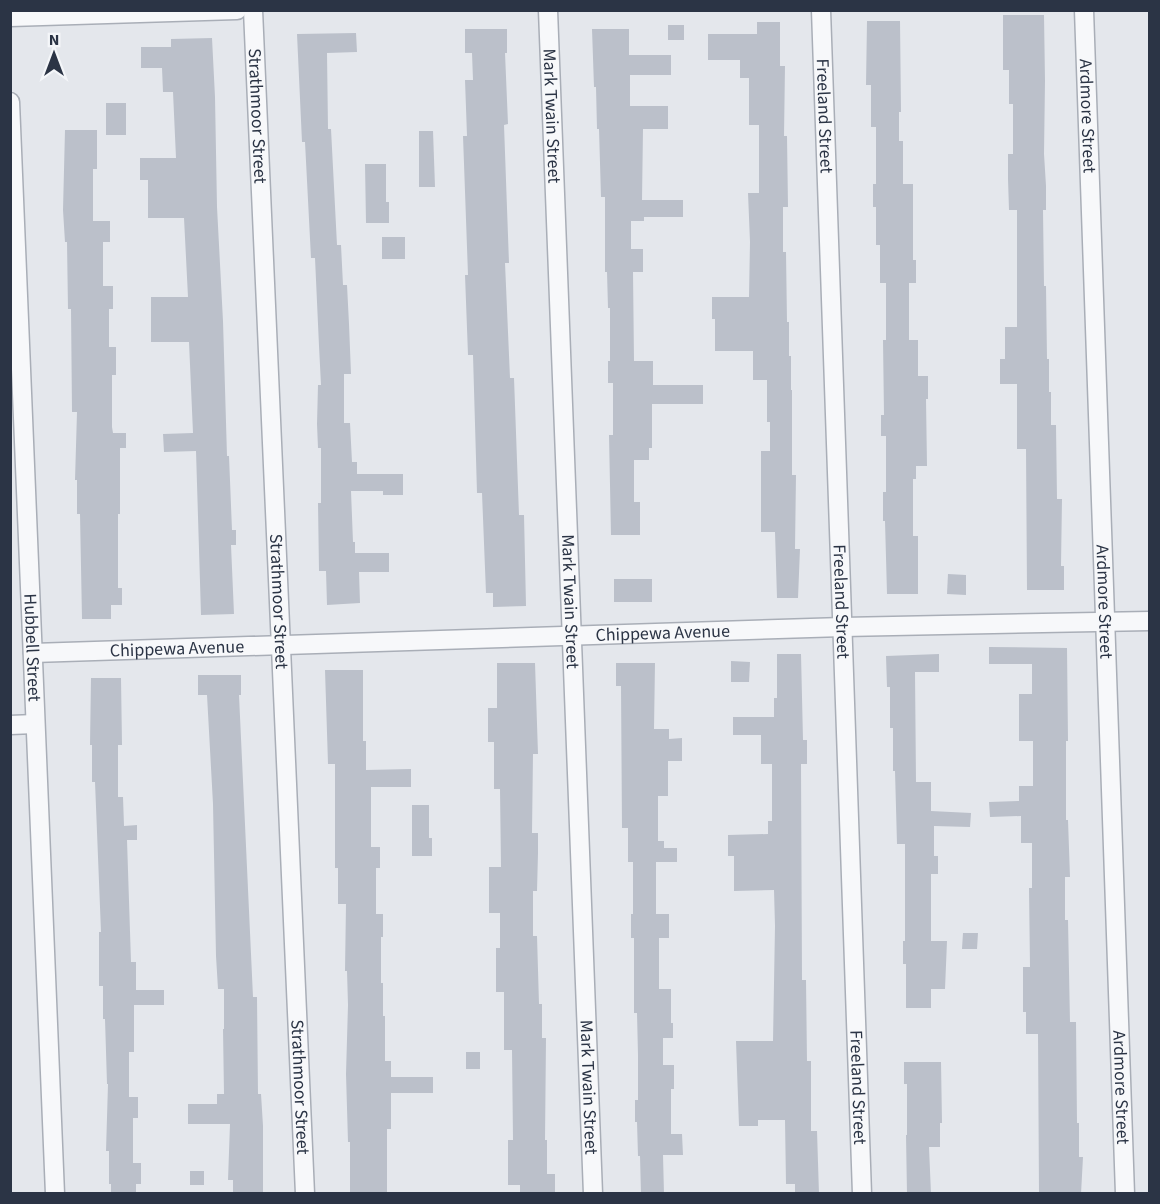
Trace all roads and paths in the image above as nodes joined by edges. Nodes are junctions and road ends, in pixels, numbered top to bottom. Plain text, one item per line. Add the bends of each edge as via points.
1 (237, 10) edge
2 (253, 10) edge
3 (548, 10) edge
4 (821, 10) edge
5 (1084, 10) edge
6 (10, 17) edge
7 (10, 102) edge
8 (16, 356) edge
9 (1149, 621) edge
10 (1105, 622) junction
11 (843, 627) junction
12 (573, 636) junction
13 (281, 645) junction
14 (33, 653) junction
15 (35, 724) junction
16 (10, 725) edge
17 (55, 1194) edge
18 (305, 1194) edge
19 (593, 1194) edge
20 (862, 1194) edge
21 (1125, 1194) edge

1 - 6 street
2 - 13 street, Strathmoor Street
3 - 12 street, Mark Twain Street
4 - 11 street, Freeland Street
5 - 10 street, Ardmore Street
7 - 8 street, Hubbell Street
8 - 14 street, Hubbell Street
9 - 10 street, Chippewa Avenue
10 - 11 street, Chippewa Avenue
10 - 21 street, Ardmore Street
11 - 12 street, Chippewa Avenue
11 - 20 street, Freeland Street
12 - 13 street, Chippewa Avenue
12 - 19 street, Mark Twain Street
13 - 14 street, Chippewa Avenue
13 - 18 street, Strathmoor Street
14 - 15 street, Hubbell Street
15 - 16 street
15 - 17 street, Hubbell Street

